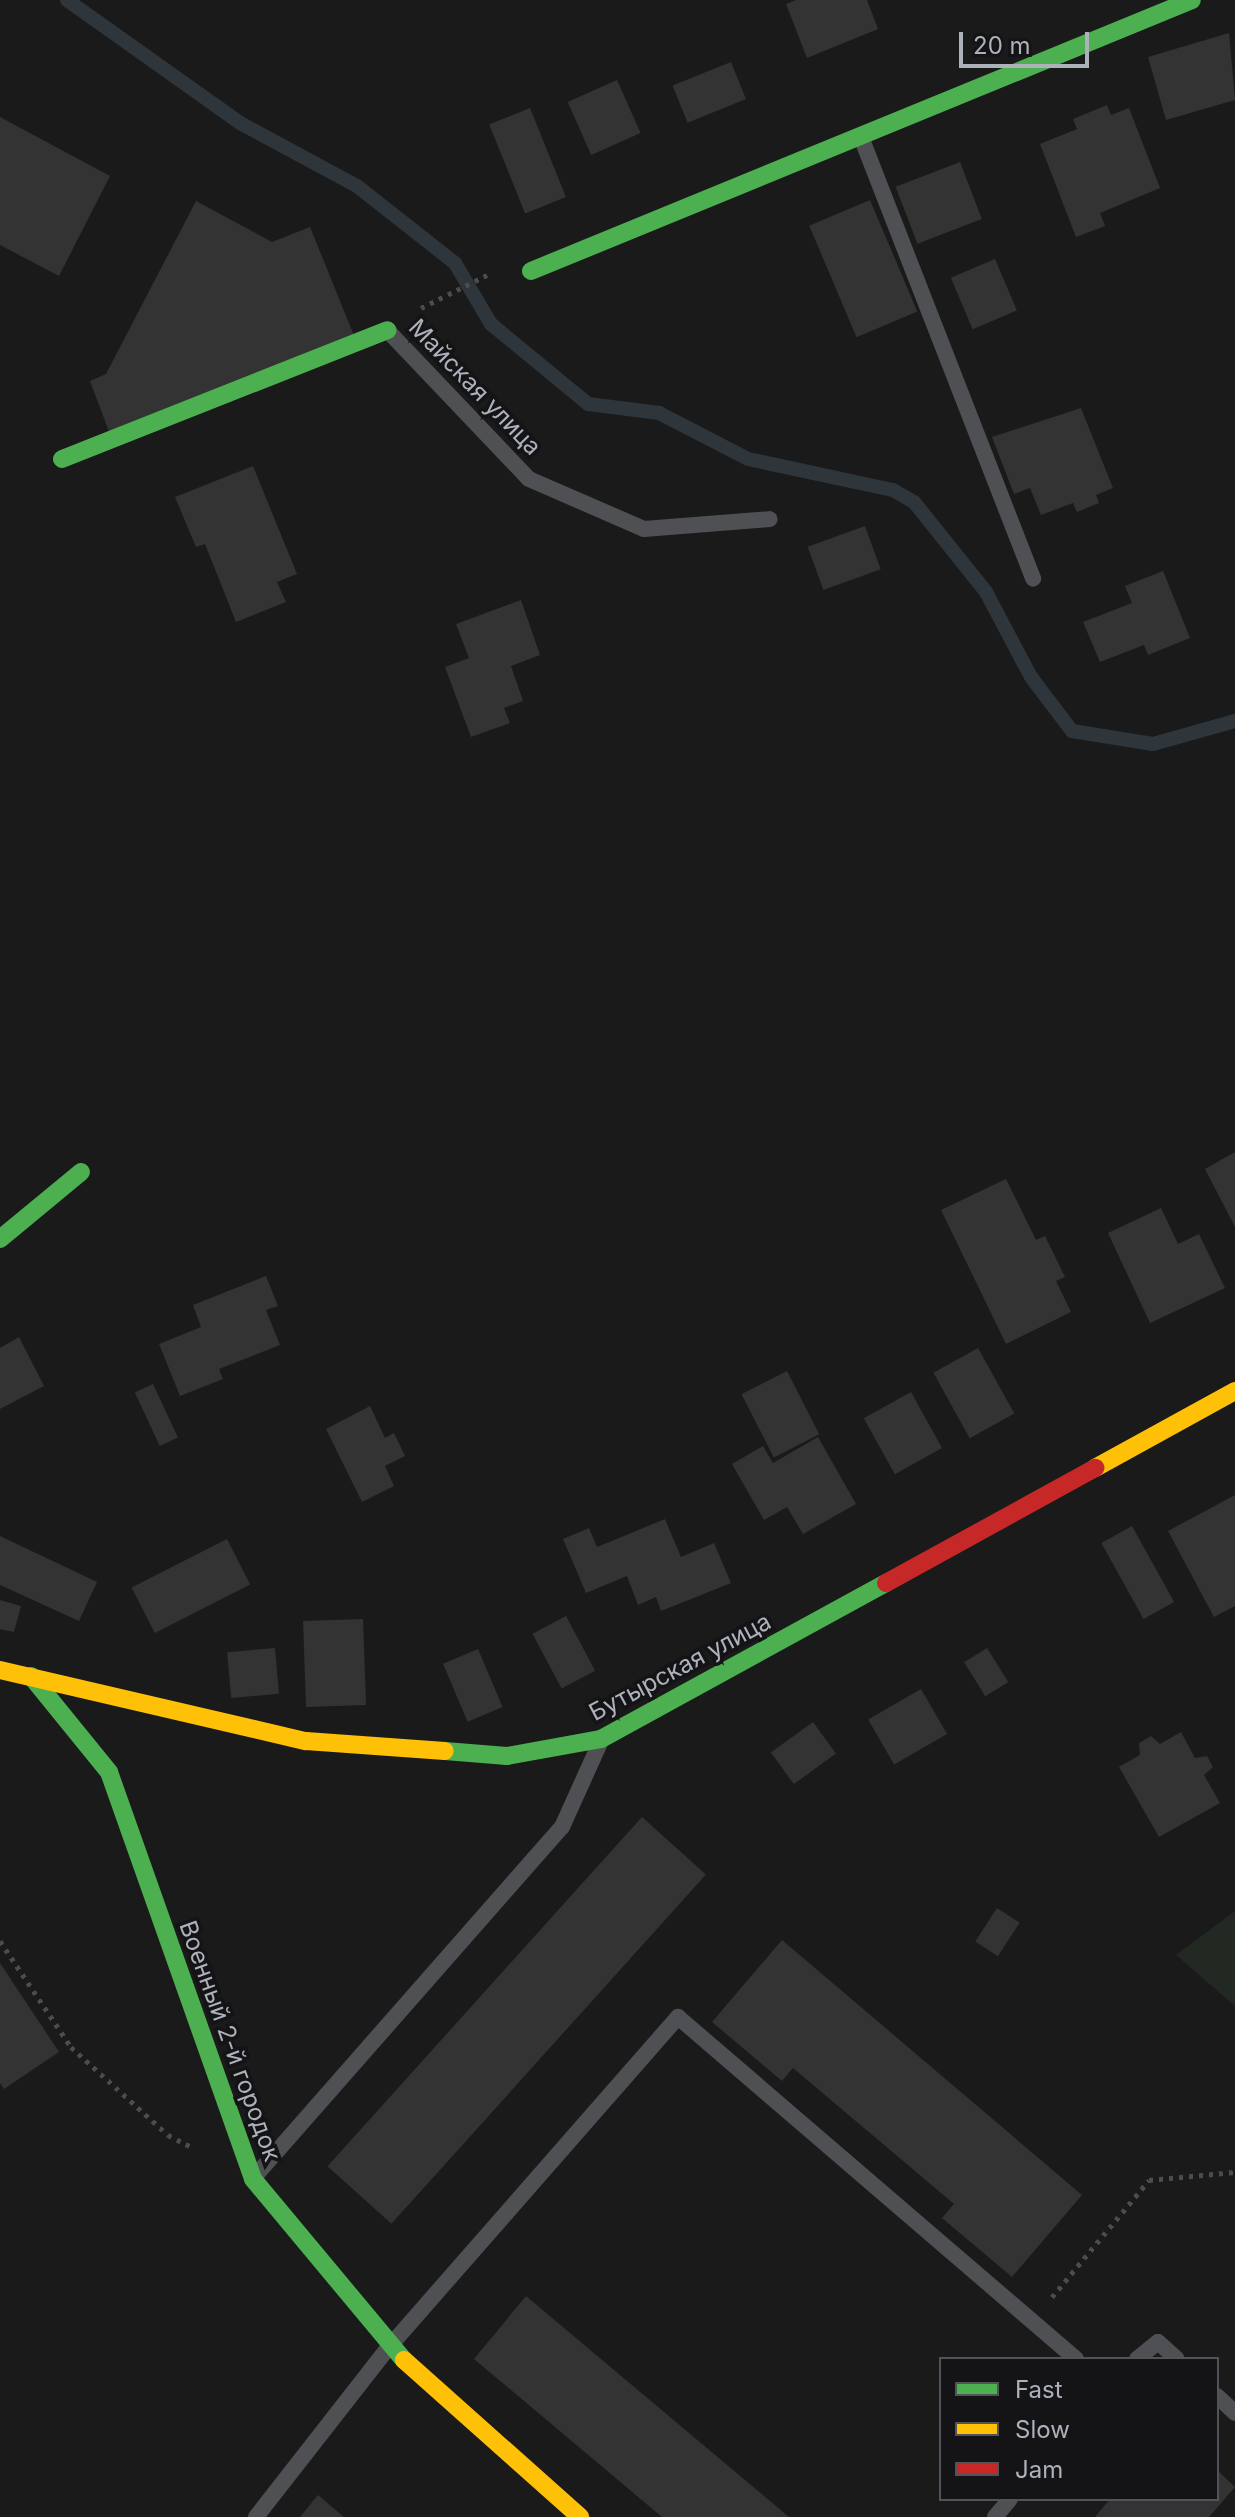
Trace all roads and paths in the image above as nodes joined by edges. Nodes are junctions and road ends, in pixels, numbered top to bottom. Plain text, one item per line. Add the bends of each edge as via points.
1 (1192, 0) edge
2 (860, 136) junction
3 (531, 271) dead end
4 (484, 275) dead end
5 (441, 295) dead end
6 (387, 330) joint
7 (62, 459) dead end
8 (770, 519) dead end
9 (1033, 579) dead end
10 (81, 1172) dead end
11 (0, 1239) edge
12 (1235, 1391) edge
13 (0, 1670) edge
14 (31, 1676) junction
15 (601, 1739) junction
16 (0, 1941) edge
17 (196, 2150) dead end
18 (1235, 2172) edge
19 (253, 2179) junction
20 (1032, 2321) junction
21 (389, 2347) junction
22 (1074, 2357) edge
23 (1139, 2357) edge
24 (1175, 2357) edge
25 (1219, 2398) edge
26 (1235, 2413) edge
27 (1008, 2501) edge
28 (256, 2517) edge
29 (580, 2517) edge
30 (995, 2517) edge

1 - 2 street
2 - 3 street
2 - 9 lane
4 - 5 path
6 - 7 street, Майская улица
6 - 8 lane, Майская улица via 529,479 644,529
10 - 11 street
12 - 15 street, Бутырская улица
13 - 14 street, Бутырская улица
14 - 15 street, Бутырская улица via 306,1741 507,1756
14 - 19 street, Военный 2-й городок via 109,1772
15 - 19 lane via 562,1827
16 - 17 path via 71,2047 168,2135
18 - 20 path via 1149,2180
19 - 21 street, Военный 2-й городок
20 - 21 lane via 678,2017
20 - 22 lane
21 - 28 lane
21 - 29 street, Военный 2-й городок
23 - 24 lane via 1158,2342
25 - 26 lane
27 - 30 lane

